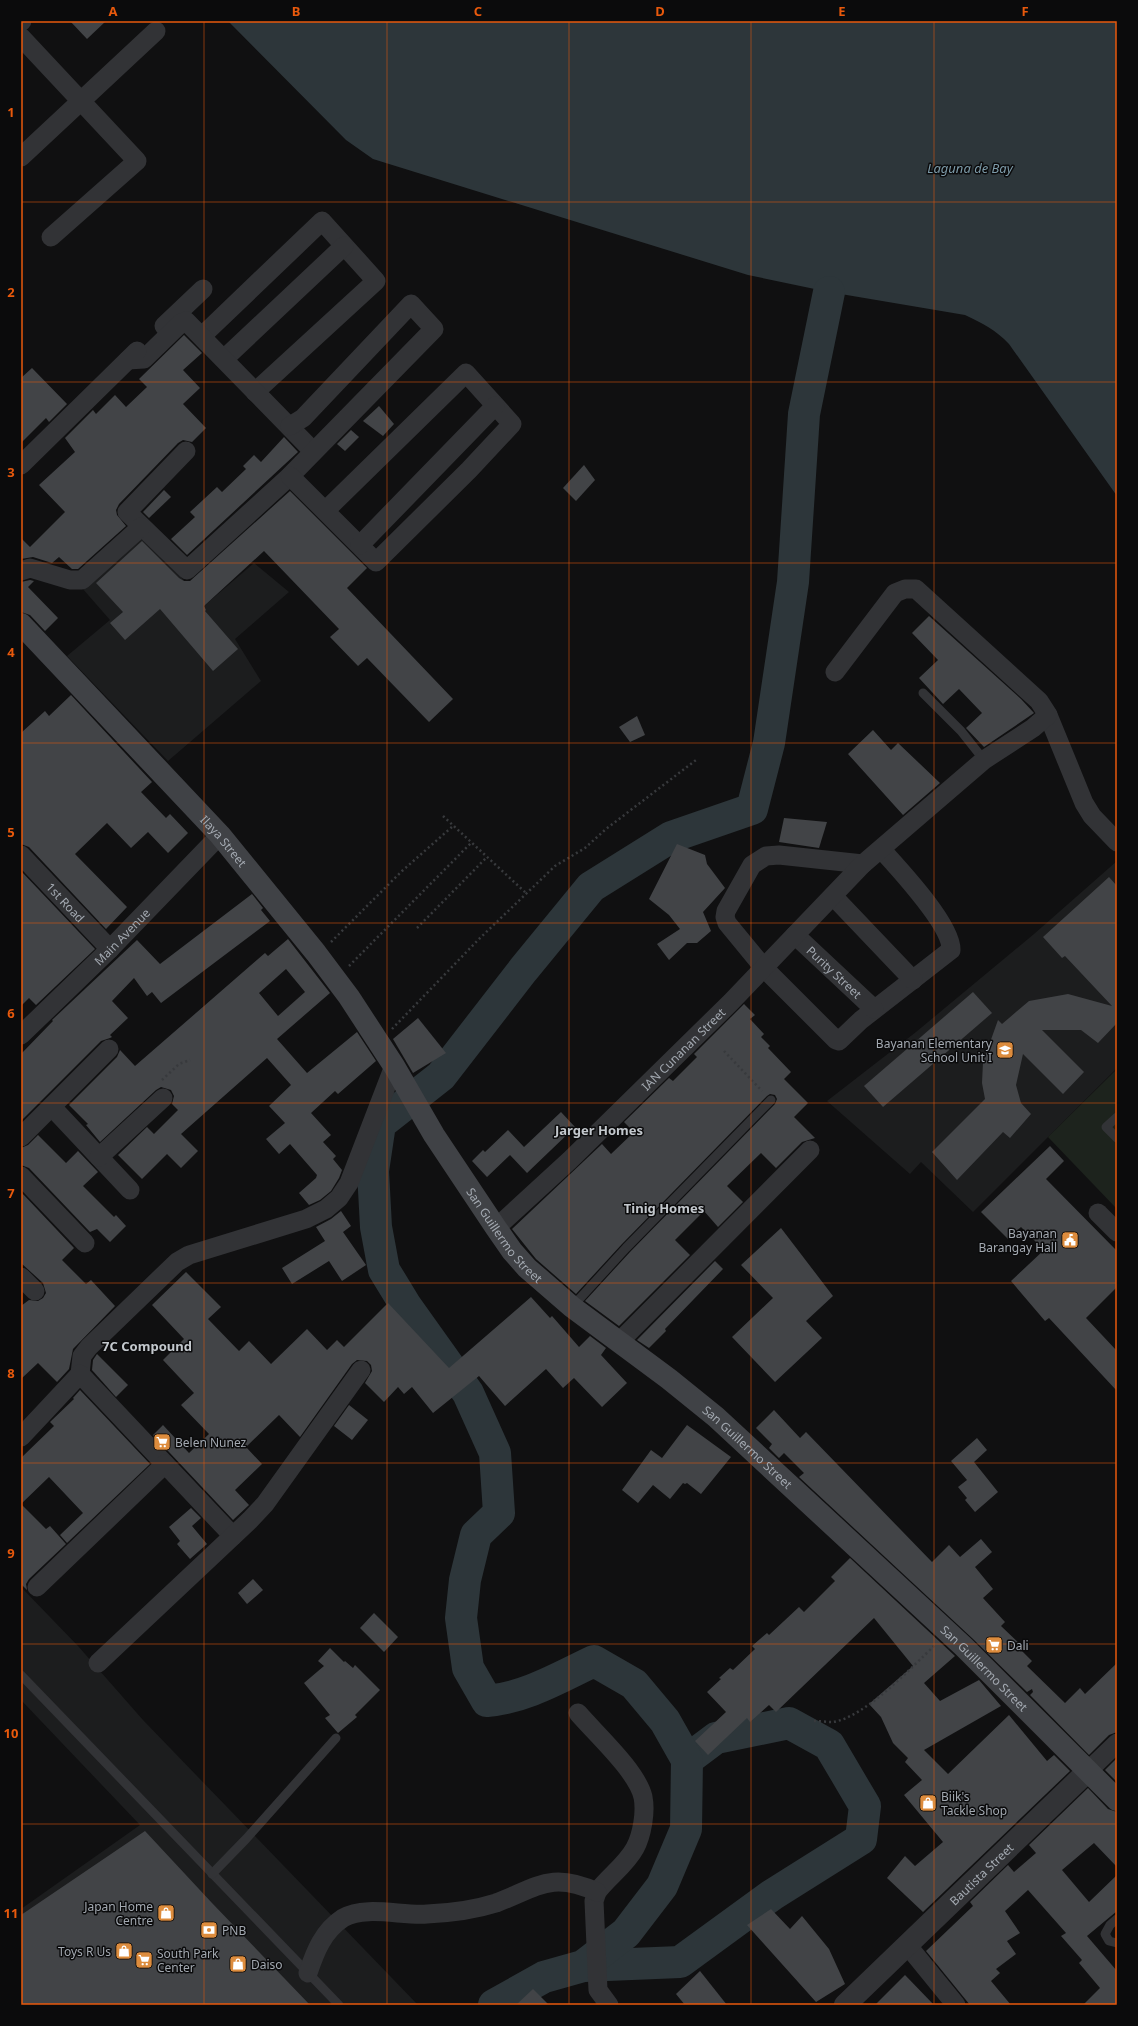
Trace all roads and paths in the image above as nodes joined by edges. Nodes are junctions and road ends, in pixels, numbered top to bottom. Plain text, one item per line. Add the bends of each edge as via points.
1 (156, 31) dead end
2 (21, 36) edge
3 (80, 102) junction
4 (21, 157) edge
5 (51, 236) dead end
6 (344, 246) junction
7 (202, 289) dead end
8 (202, 336) junction
9 (224, 359) junction
10 (128, 360) junction
11 (255, 392) junction
12 (495, 406) junction
13 (290, 426) junction
14 (186, 451) dead end
15 (314, 451) junction
16 (21, 465) edge
17 (290, 476) junction
18 (325, 511) junction
19 (141, 527) junction
20 (360, 545) junction
21 (21, 571) edge
22 (21, 624) edge
23 (835, 672) dead end
24 (923, 693) dead end
25 (1048, 715) junction
26 (696, 760) dead end
27 (984, 760) junction
28 (443, 816) dead end
29 (454, 826) junction
30 (220, 835) junction
31 (1117, 842) edge
32 (471, 843) junction
33 (881, 849) junction
34 (21, 855) edge
35 (487, 857) junction
36 (863, 864) junction
37 (526, 893) junction
38 (832, 896) junction
39 (417, 928) dead end
40 (795, 935) junction
41 (110, 948) junction
42 (316, 953) junction
43 (764, 968) junction
44 (336, 979) junction
45 (914, 980) junction
46 (874, 1009) junction
47 (24, 1027) edge
48 (379, 1042) junction
49 (109, 1049) dead end
50 (724, 1051) dead end
51 (190, 1060) dead end
52 (398, 1072) junction
53 (161, 1090) joint
54 (771, 1100) joint
55 (52, 1107) junction
56 (1117, 1116) edge
57 (21, 1137) edge
58 (1117, 1138) edge
59 (810, 1150) dead end
60 (99, 1157) junction
61 (21, 1176) edge
62 (130, 1190) dead end
63 (1098, 1213) dead end
64 (496, 1228) junction
65 (1117, 1232) edge
66 (85, 1243) dead end
67 (21, 1277) edge
68 (35, 1291) dead end
69 (572, 1307) junction
70 (619, 1342) junction
71 (361, 1370) dead end
72 (80, 1374) junction
73 (21, 1437) edge
74 (165, 1464) junction
75 (233, 1536) junction
76 (37, 1587) dead end
77 (949, 1633) junction
78 (98, 1663) dead end
79 (21, 1675) edge
80 (578, 1713) dead end
81 (814, 1721) dead end
82 (336, 1738) dead end
83 (1117, 1743) edge
84 (1089, 1770) junction
85 (1117, 1800) edge
86 (212, 1874) junction
87 (596, 1892) junction
88 (1117, 1919) edge
89 (1117, 1943) edge
90 (908, 1946) junction
91 (308, 1973) junction
92 (339, 2005) edge
93 (609, 2005) edge
94 (845, 2005) edge
95 (956, 2005) edge

1 - 3 street
2 - 3 street
3 - 4 street
3 - 5 street via 137,161
6 - 8 street via 322,222
6 - 9 street
6 - 11 street via 376,281
7 - 10 street
8 - 9 street
8 - 10 street via 186,321 144,359
9 - 11 street
10 - 16 street
11 - 13 street
12 - 18 street via 466,373
12 - 20 street
12 - 20 street via 512,424 469,470 376,562
13 - 15 street
13 - 15 street via 303,418 411,304 419,311 434,329
14 - 19 street via 128,512
15 - 17 street
17 - 18 street
17 - 19 street via 187,570
18 - 20 street
19 - 21 street via 82,580 70,580 30,568
22 - 30 main road, Ilaya Street
23 - 25 street via 895,593 905,589 916,589 1039,701
24 - 27 lane via 961,731
25 - 27 street, IAN Cunanan Street
25 - 31 street via 1084,803 1092,816
26 - 37 path via 585,848 555,866
27 - 33 street, IAN Cunanan Street
28 - 29 path
29 - 32 path
29 - 42 path via 402,872 335,939
30 - 41 street, Main Avenue
30 - 42 main road, Ilaya Street
32 - 35 path
32 - 44 path
33 - 36 street, IAN Cunanan Street
33 - 45 street via 921,895 951,944 951,950 945,956
34 - 41 street, 1st Road
35 - 37 path
35 - 39 path
36 - 38 street, IAN Cunanan Street
36 - 43 street via 779,855 766,856 752,865 725,917 727,923
37 - 48 path
38 - 40 street, IAN Cunanan Street
38 - 45 street
40 - 43 street, IAN Cunanan Street
40 - 46 street, Purity Street
41 - 47 street, Main Avenue
42 - 44 main road, Ilaya Street
43 - 46 street via 836,1040 842,1040
43 - 64 street, IAN Cunanan Street via 570,1160
44 - 48 main road, Ilaya Street
45 - 46 street
48 - 52 main road, Ilaya Street
49 - 55 street
50 - 54 path
51 - 53 path via 179,1064
52 - 64 main road, San Guillermo Street via 434,1135
52 - 72 street via 350,1183 339,1198 326,1209 306,1219 190,1255 177,1262 89,1347 82,1356
53 - 60 street
54 - 69 lane
55 - 57 street
55 - 60 street
56 - 58 lane via 1106,1127
59 - 70 street
60 - 62 street
61 - 66 street
63 - 65 street
64 - 69 main road, San Guillermo Street via 527,1268
67 - 68 street
69 - 70 main road, San Guillermo Street
70 - 77 main road, San Guillermo Street via 716,1417
71 - 75 street via 265,1504
72 - 73 street
72 - 74 street
74 - 75 street
74 - 76 street
75 - 78 street
77 - 81 path via 862,1710 833,1722
77 - 84 main road, San Guillermo Street
79 - 86 lane
80 - 87 street via 627,1769 643,1798 643,1816 635,1848
82 - 86 lane
83 - 84 street, Bautista Street
84 - 85 main road, San Guillermo Street
84 - 90 street, Bautista Street
86 - 91 lane
87 - 91 street via 570,1882 554,1881 474,1909 426,1914 360,1912 343,1918 330,1930 315,1952
87 - 93 street via 594,1901 598,1990
88 - 89 lane via 1105,1934 1109,1941
90 - 94 street, Bautista Street
90 - 95 street
91 - 92 lane

